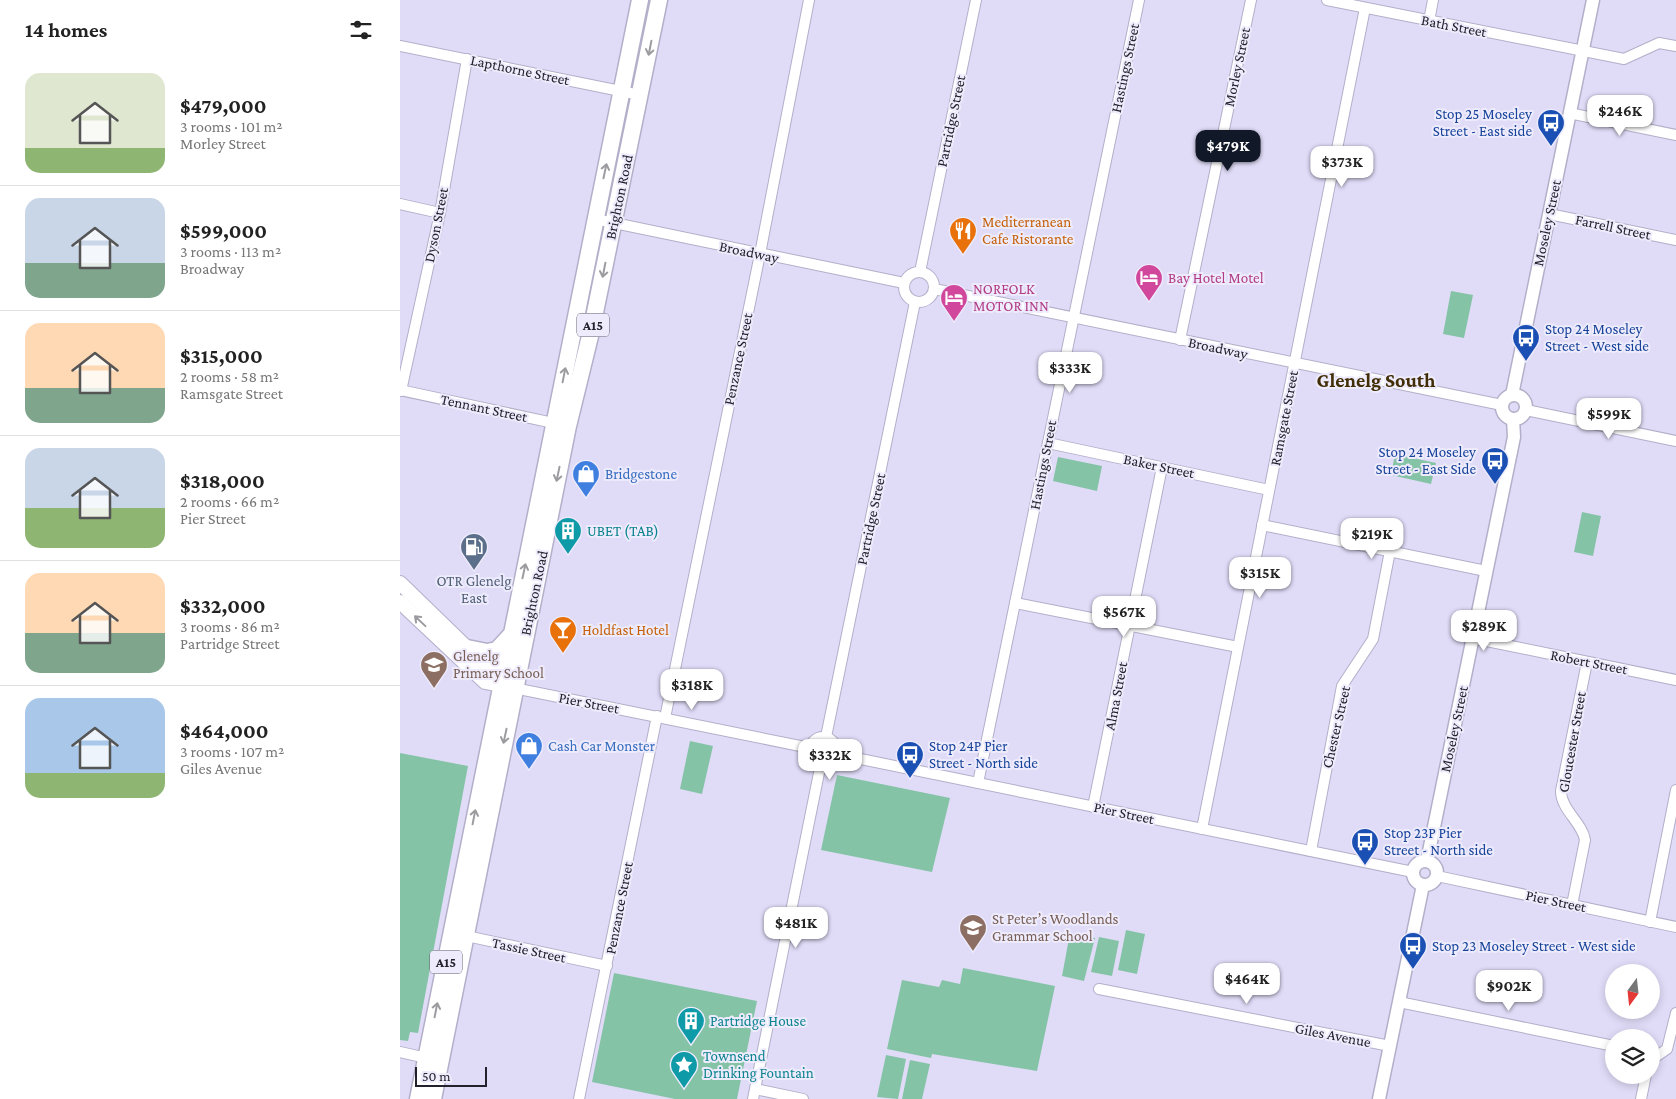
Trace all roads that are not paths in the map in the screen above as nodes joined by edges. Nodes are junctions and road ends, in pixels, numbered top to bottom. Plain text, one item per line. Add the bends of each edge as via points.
1 (640, 0) edge
2 (659, 0) edge
3 (809, 0) edge
4 (976, 0) edge
5 (1139, 0) edge
6 (1251, 0) edge
7 (1327, 0) edge
8 (1433, 0) edge
9 (1592, 0) edge
10 (1365, 8) junction
11 (1429, 20) junction
12 (400, 46) edge
13 (1676, 46) edge
14 (1582, 51) junction
15 (467, 58) junction
16 (622, 91) junction
17 (640, 95) junction
18 (1570, 113) junction
19 (1676, 135) edge
20 (400, 204) edge
21 (440, 213) junction
22 (1549, 214) junction
23 (595, 219) junction
24 (613, 222) junction
25 (1676, 240) edge
26 (760, 254) junction
27 (920, 272) junction
28 (904, 283) junction
29 (934, 289) junction
30 (915, 302) junction
31 (1073, 318) junction
32 (1180, 340) junction
33 (1295, 364) junction
34 (401, 390) edge
35 (1512, 395) junction
36 (1502, 405) junction
37 (1526, 410) junction
38 (1513, 420) junction
39 (561, 425) junction
40 (1676, 441) edge
41 (1048, 443) junction
42 (1162, 467) junction
43 (1269, 490) junction
44 (1262, 525) junction
45 (1390, 551) junction
46 (1486, 571) junction
47 (400, 583) edge
48 (400, 602) edge
49 (1016, 603) junction
50 (1130, 626) junction
51 (510, 635) junction
52 (1472, 638) junction
53 (467, 648) junction
54 (1238, 648) junction
55 (1587, 662) junction
56 (1676, 680) edge
57 (506, 684) junction
58 (661, 717) junction
59 (826, 737) junction
60 (810, 748) junction
61 (836, 754) junction
62 (821, 763) junction
63 (978, 783) junction
64 (1676, 790) edge
65 (1093, 807) junction
66 (1202, 829) junction
67 (1665, 845) junction
68 (1676, 848) edge
69 (1311, 851) junction
70 (1427, 861) junction
71 (1413, 872) junction
72 (1437, 876) junction
73 (1423, 885) junction
74 (1572, 904) junction
75 (1650, 922) junction
76 (1676, 927) edge
77 (458, 934) junction
78 (607, 966) junction
79 (1099, 989) dead end
80 (1399, 1002) junction
81 (1676, 1013) edge
82 (1605, 1044) edge
83 (1390, 1046) junction
84 (400, 1052) edge
85 (1660, 1053) edge
86 (434, 1059) junction
87 (1644, 1084) edge
88 (754, 1094) edge
89 (418, 1099) edge
90 (433, 1099) edge
91 (580, 1099) edge
92 (803, 1099) edge
93 (1379, 1099) edge
94 (1641, 1099) edge

1 - 16 main road, Brighton Road / A15
2 -> 17 main road, Brighton Road / A15
3 - 26 street, Penzance Street
4 - 27 street, Partridge Street
5 - 31 street, Hastings Street
6 - 32 street, Morley Street
7 - 10 street, Bath Street
8 - 11 street
9 - 14 street, Moseley Street
10 - 11 street, Bath Street
10 - 33 street, Ramsgate Street
11 - 14 street, Bath Street
12 - 15 street, Lapthorne Street
13 - 14 street, Bath Street via 1659,43 1624,59
14 - 18 street, Moseley Street
15 - 16 street, Lapthorne Street
15 - 21 street, Dyson Street
16 - 17 street, Lapthorne Street
23 -> 16 main road, Brighton Road / A15
17 - 24 main road, Brighton Road / A15
18 - 19 street
18 - 22 street, Moseley Street
20 - 21 street
21 - 34 street, Dyson Street
22 - 25 street, Farrell Street
22 - 35 street, Moseley Street
23 - 24 street, Broadway
39 -> 23 main road, Brighton Road / A15
24 - 26 street, Broadway
24 -> 39 main road, Brighton Road / A15 via 591,332
26 - 28 street, Broadway
26 - 58 street, Penzance Street
27 - 28 street via 910,274
27 - 29 street via 932,279
28 - 30 street via 904,293
29 - 30 street via 930,298
29 - 31 street, Broadway
30 - 59 street, Partridge Street
31 - 32 street, Broadway
31 - 41 street, Hastings Street
32 - 33 street, Broadway
33 - 36 street, Broadway
33 - 43 street, Ramsgate Street
34 - 39 street, Tennant Street
35 - 36 street via 1505,398
35 - 37 street via 1523,399
36 - 38 street via 1505,416
37 - 38 street
37 - 40 street
38 - 46 street, Moseley Street via 1514,437
51 -> 39 main road, Brighton Road / A15
39 -> 57 main road, Brighton Road / A15
41 - 42 street, Baker Street
41 - 49 street, Hastings Street
42 - 43 street, Baker Street
42 - 50 street, Alma Street
43 - 44 street, Ramsgate Street
44 - 45 street
44 - 54 street, Ramsgate Street
45 - 46 street
45 - 69 street, Chester Street via 1373,639 1342,686
46 - 52 street, Moseley Street
47 - 53 main road
57 -> 48 main road via 485,682
49 - 50 street
49 - 63 street, Hastings Street
50 - 54 street
50 - 65 street, Alma Street
51 - 53 main road via 497,650 487,652
51 - 57 main road, Brighton Road / A15
52 - 55 street, Robert Street
52 - 70 street, Moseley Street
53 - 57 main road
54 - 66 street, Ramsgate Street
55 - 56 street, Robert Street
55 - 74 street, Gloucester Street via 1561,791 1562,800 1585,840
57 - 58 street, Pier Street
57 - 77 main road, Brighton Road / A15
58 - 60 street, Pier Street
58 - 78 street, Penzance Street
59 - 60 street via 817,738
59 - 61 street via 833,741
60 - 62 street via 814,759
61 - 62 street via 832,760
61 - 63 street, Pier Street
62 - 88 street
63 - 65 street, Pier Street
64 - 67 street
65 - 66 street, Pier Street
66 - 69 street, Pier Street
67 - 68 street
67 - 75 street
69 - 71 street, Pier Street
70 - 71 street via 1419,862
70 - 72 street via 1434,865
71 - 73 street via 1414,879
72 - 73 street via 1433,882
72 - 74 street, Pier Street
73 - 80 street
74 - 75 street, Pier Street
75 - 76 street, Pier Street
77 - 78 street, Tassie Street
77 - 86 main road, Brighton Road / A15
78 - 91 street, Penzance Street
79 - 83 street, Giles Avenue
80 - 82 street
80 - 83 street
81 - 85 street via 1667,1049
83 - 93 street
84 - 86 street
86 - 89 main road, Brighton Road / A15
86 - 90 main road, Brighton Road / A15
87 - 94 street
88 - 92 street

